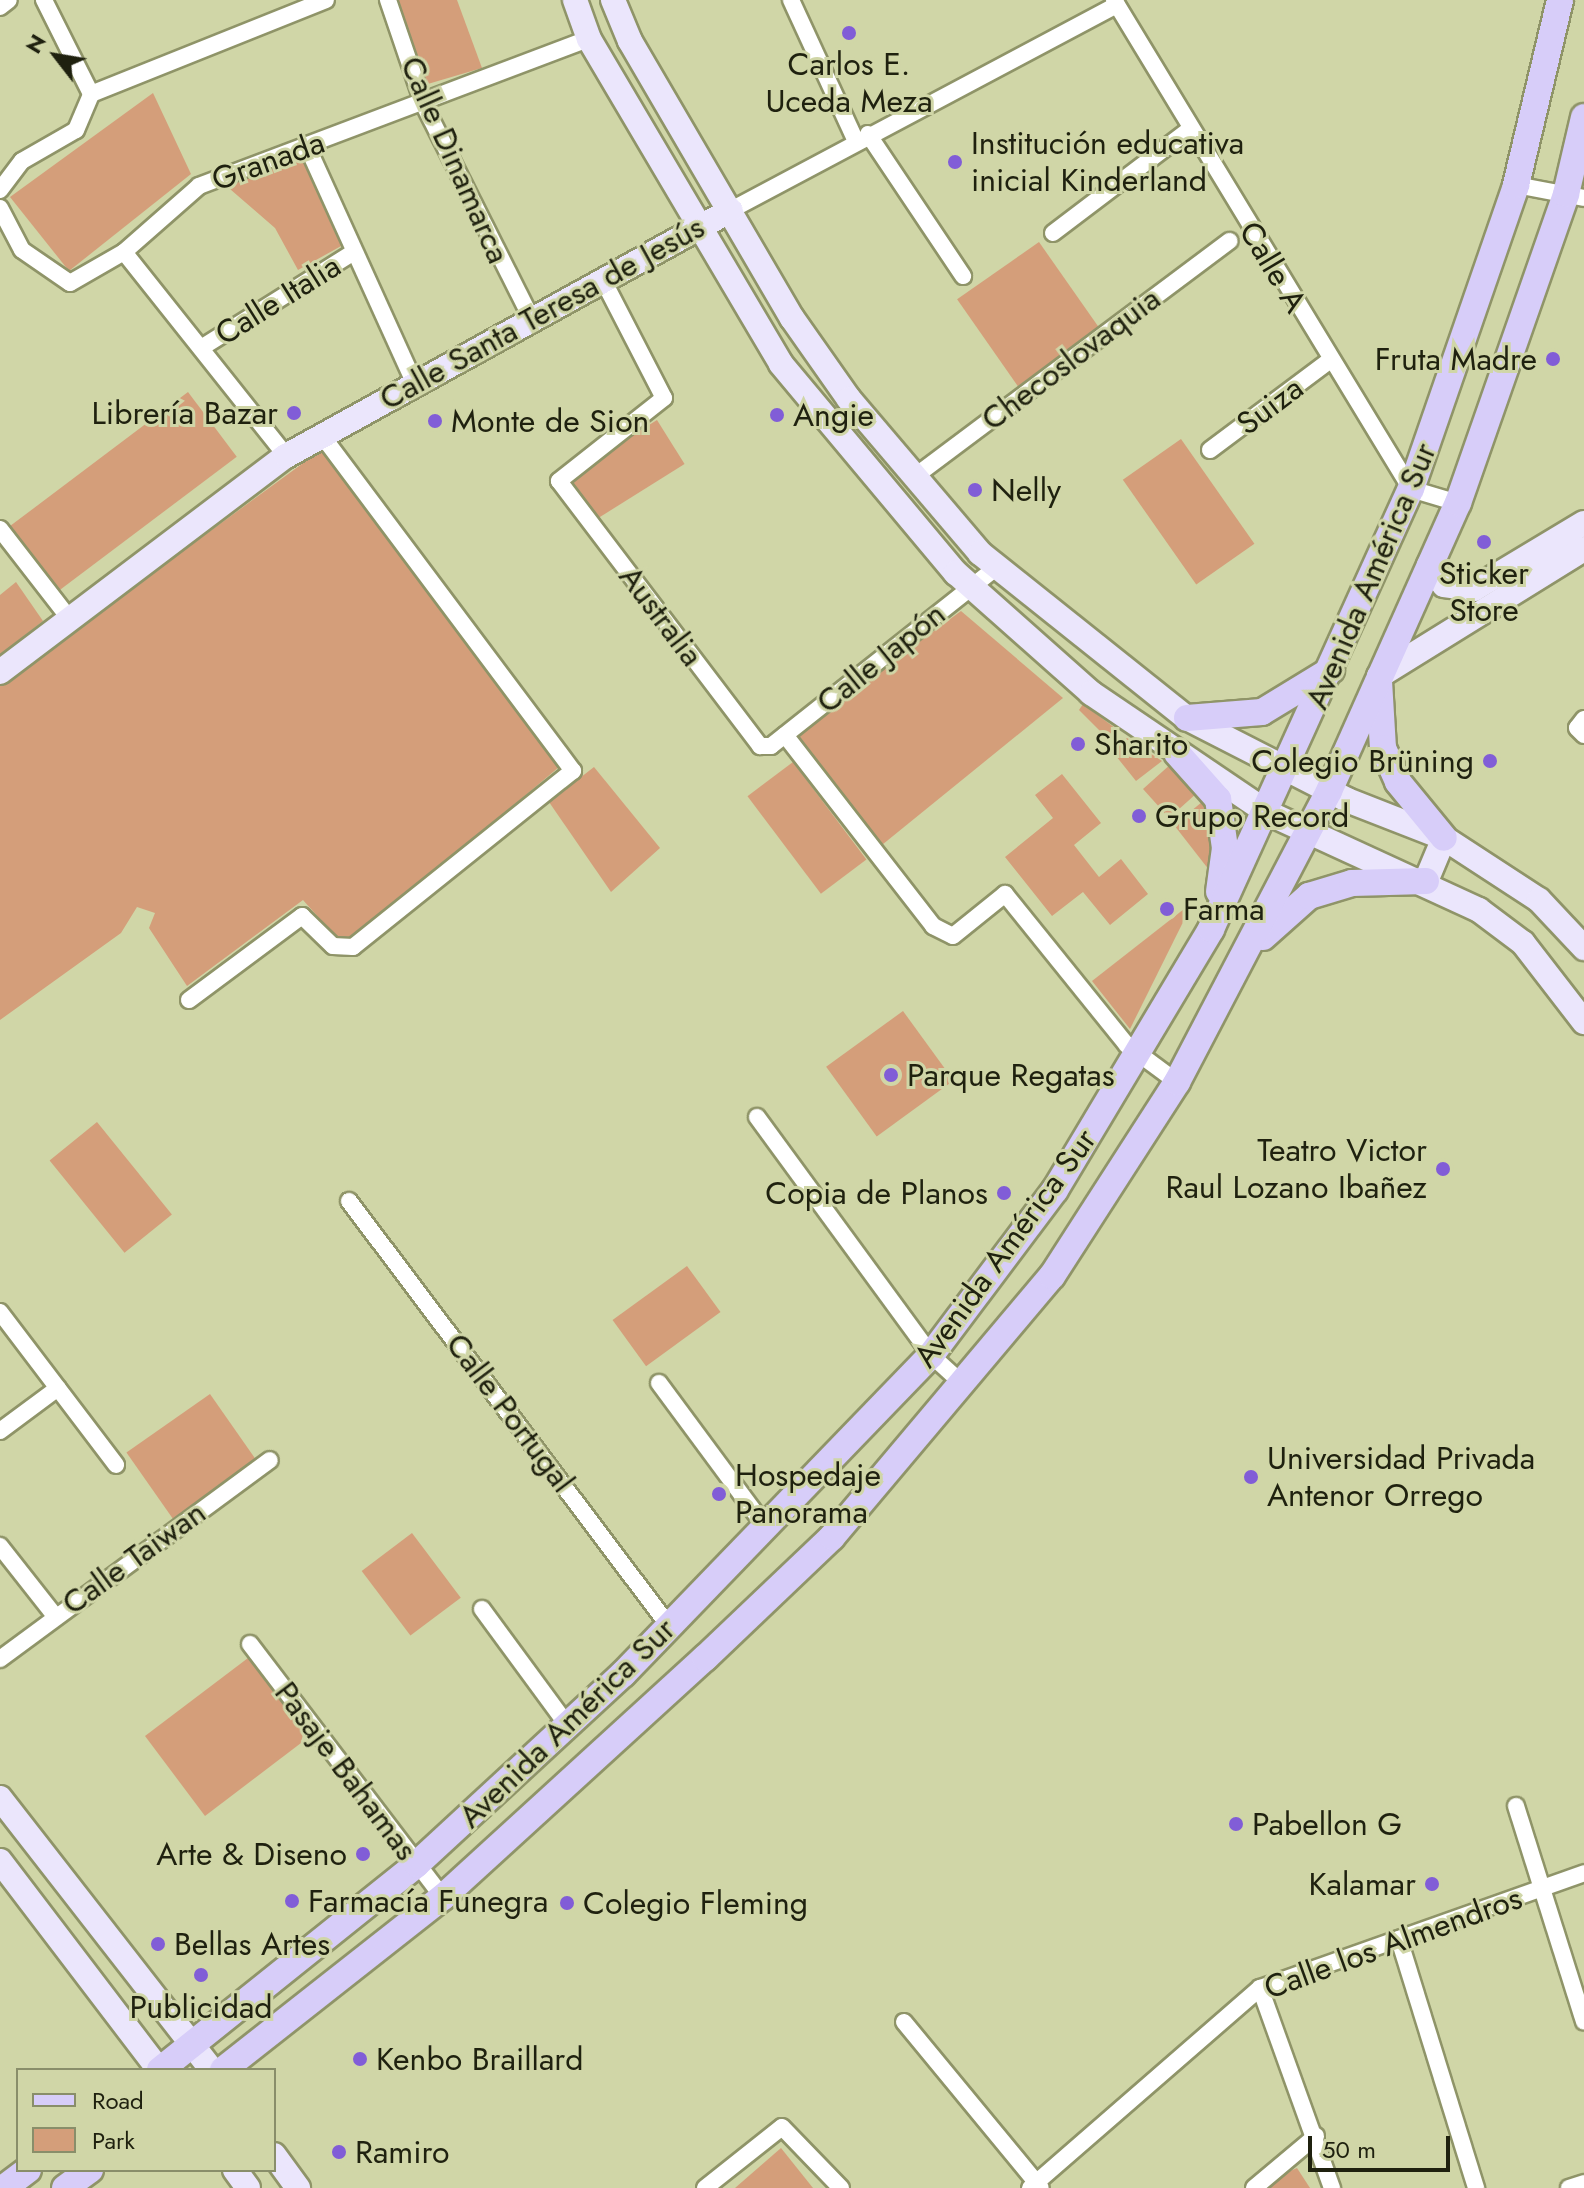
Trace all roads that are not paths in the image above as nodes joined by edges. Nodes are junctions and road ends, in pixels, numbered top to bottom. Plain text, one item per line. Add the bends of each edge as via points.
1 (9, 0) edge
2 (44, 0) edge
3 (326, 0) edge
4 (388, 0) edge
5 (575, 0) edge
6 (613, 0) edge
7 (791, 0) edge
8 (1560, 0) edge
9 (1115, 3) edge
10 (0, 7) edge
11 (589, 39) junction
12 (91, 94) junction
13 (423, 103) junction
14 (1584, 117) edge
15 (1190, 129) junction
16 (862, 138) junction
17 (307, 146) junction
18 (1516, 185) junction
19 (0, 190) edge
20 (1575, 196) edge
21 (0, 208) edge
22 (731, 210) junction
23 (697, 228) junction
24 (1053, 233) dead end
25 (1229, 241) dead end
26 (124, 252) junction
27 (354, 252) junction
28 (963, 276) dead end
29 (602, 278) junction
30 (530, 316) junction
31 (201, 348) junction
32 (1329, 361) junction
33 (414, 382) junction
34 (322, 436) junction
35 (1210, 450) dead end
36 (286, 456) junction
37 (914, 477) junction
38 (1411, 489) junction
39 (1458, 503) junction
40 (1584, 523) edge
41 (0, 529) edge
42 (1584, 549) edge
43 (1429, 565) junction
44 (997, 567) junction
45 (972, 586) junction
46 (69, 618) junction
47 (1334, 668) junction
48 (0, 672) edge
49 (1379, 676) junction
50 (1187, 718) junction
51 (785, 735) junction
52 (765, 749) joint
53 (1177, 753) junction
54 (1288, 772) junction
55 (1329, 791) junction
56 (1268, 813) junction
57 (1308, 835) junction
58 (1444, 838) junction
59 (1426, 881) junction
60 (1211, 929) junction
61 (1584, 948) edge
62 (1242, 961) junction
63 (189, 1000) dead end
64 (1584, 1022) edge
65 (1139, 1057) junction
66 (1177, 1082) junction
67 (757, 1117) dead end
68 (349, 1201) dead end
69 (0, 1312) edge
70 (931, 1355) junction
71 (659, 1383) dead end
72 (965, 1386) junction
73 (58, 1388) junction
74 (0, 1431) edge
75 (270, 1460) dead end
76 (116, 1465) dead end
77 (767, 1529) junction
78 (0, 1546) edge
79 (482, 1609) dead end
80 (55, 1616) junction
81 (669, 1626) junction
82 (250, 1644) dead end
83 (0, 1659) edge
84 (568, 1726) junction
85 (0, 1798) edge
86 (1516, 1806) dead end
87 (0, 1861) edge
88 (417, 1864) junction
89 (1584, 1873) edge
90 (1542, 1888) junction
91 (443, 1897) junction
92 (1399, 1939) junction
93 (1260, 1988) junction
94 (904, 2022) dead end
95 (1584, 2022) edge
96 (193, 2045) junction
97 (158, 2068) edge
98 (163, 2068) edge
99 (210, 2068) edge
100 (226, 2068) edge
101 (1316, 2136) junction
102 (276, 2158) edge
103 (25, 2172) edge
104 (87, 2172) edge
105 (1584, 2183) edge
106 (1036, 2186) edge
107 (4, 2188) edge
108 (65, 2188) edge
109 (298, 2188) edge
110 (705, 2188) edge
111 (841, 2188) edge
112 (1254, 2188) edge
113 (1332, 2188) edge
114 (1476, 2188) edge
115 (1569, 2188) edge

1 - 10 street
2 - 12 street
3 - 12 street
4 - 13 street, Calle Dinamarca
5 - 11 main road
6 - 22 main road
7 - 16 street
8 - 18 main road, Avenida América Sur
9 - 15 street, Calle A
9 - 16 street, Calle Santa Teresa de Jesús
11 - 13 street, Granada
11 - 23 main road
12 - 19 street via 76,130 22,161
13 - 17 street, Granada
13 - 30 street, Calle Dinamarca
14 - 20 main road, Avenida América Sur
15 - 24 street
15 - 32 street, Calle A
16 - 22 street, Calle Santa Teresa de Jesús
16 - 28 street
17 - 26 street, Granada via 199,186
17 - 27 street
18 - 20 street
18 - 38 main road, Avenida América Sur
20 - 39 main road, Avenida América Sur
21 - 26 street, Granada via 22,250 70,283
22 - 23 main road, Calle Santa Teresa de Jesús
22 - 37 main road via 792,318
23 - 29 main road, Calle Santa Teresa de Jesús
23 - 45 main road via 781,364 903,518
25 - 37 street, Checoslovaquia
26 - 31 street
27 - 31 street, Calle Italia
27 - 33 street
29 - 30 main road, Calle Santa Teresa de Jesús
29 - 52 street, Australia via 664,398 559,481
30 - 33 main road, Calle Santa Teresa de Jesús
31 - 36 street
32 - 35 street, Suiza
32 - 38 street, Calle A
33 - 34 main road, Calle Santa Teresa de Jesús
34 - 36 main road, Calle Santa Teresa de Jesús
34 - 63 street via 573,771 353,947 333,946 302,916
36 - 46 main road, Calle Santa Teresa de Jesús
37 - 44 main road
38 - 39 street
38 - 47 main road, Avenida América Sur
39 - 43 main road, Avenida América Sur
40 - 43 main road via 1474,589 1444,585
41 - 46 street
42 - 49 main road
43 - 49 main road, Avenida América Sur
44 - 45 street, Calle Japón
44 - 50 main road
45 - 51 street, Calle Japón
45 - 53 main road via 1054,663
46 - 48 main road, Calle Santa Teresa de Jesús
47 - 50 main road via 1262,712
47 - 54 main road, Avenida América Sur
49 - 55 main road, Avenida América Sur
49 - 58 main road via 1383,748 1398,782
50 - 54 main road
51 - 52 street, Calle Japón
51 - 65 street via 933,926 953,936 1005,894
53 - 56 main road
53 - 60 main road via 1218,799 1225,862
54 - 55 main road
54 - 56 main road, Avenida América Sur
55 - 57 main road, Avenida América Sur
55 - 58 main road
56 - 57 main road
56 - 60 main road, Avenida América Sur
57 - 59 main road
57 - 62 main road, Avenida América Sur
58 - 59 main road
58 - 61 main road via 1539,900
59 - 62 main road via 1352,883 1309,896
59 - 64 main road via 1523,943
60 - 65 main road, Avenida América Sur
62 - 66 main road, Avenida América Sur
65 - 66 street
65 - 70 main road, Avenida América Sur via 1055,1190
66 - 72 main road, Avenida América Sur via 1052,1276
67 - 70 street
68 - 81 street, Calle Portugal
69 - 73 street
70 - 72 street
70 - 77 main road, Avenida América Sur
71 - 77 street
72 - 91 main road, Avenida América Sur via 832,1537 564,1794
73 - 74 street
73 - 76 street
75 - 80 street, Calle Taiwan
77 - 81 main road, Avenida América Sur
78 - 80 street
79 - 84 street
80 - 83 street, Calle Taiwan
81 - 84 main road, Avenida América Sur
82 - 88 street, Pasaje Bahamas
84 - 88 main road, Avenida América Sur
85 - 96 main road
86 - 90 street
87 - 97 main road
88 - 91 street, Pasaje Bahamas
88 - 96 main road, Avenida América Sur
89 - 90 street, Calle los Almendros
90 - 92 street, Calle los Almendros
90 - 95 street
91 - 100 main road, Avenida América Sur
92 - 93 street, Calle los Almendros
92 - 114 street
93 - 101 street
93 - 106 street, Calle los Almendros
94 - 106 street
96 - 98 main road, Avenida América Sur
96 - 99 main road
101 - 112 street
101 - 113 street
102 - 109 main road
103 - 107 main road
104 - 108 main road
105 - 115 street
110 - 111 street via 782,2127

